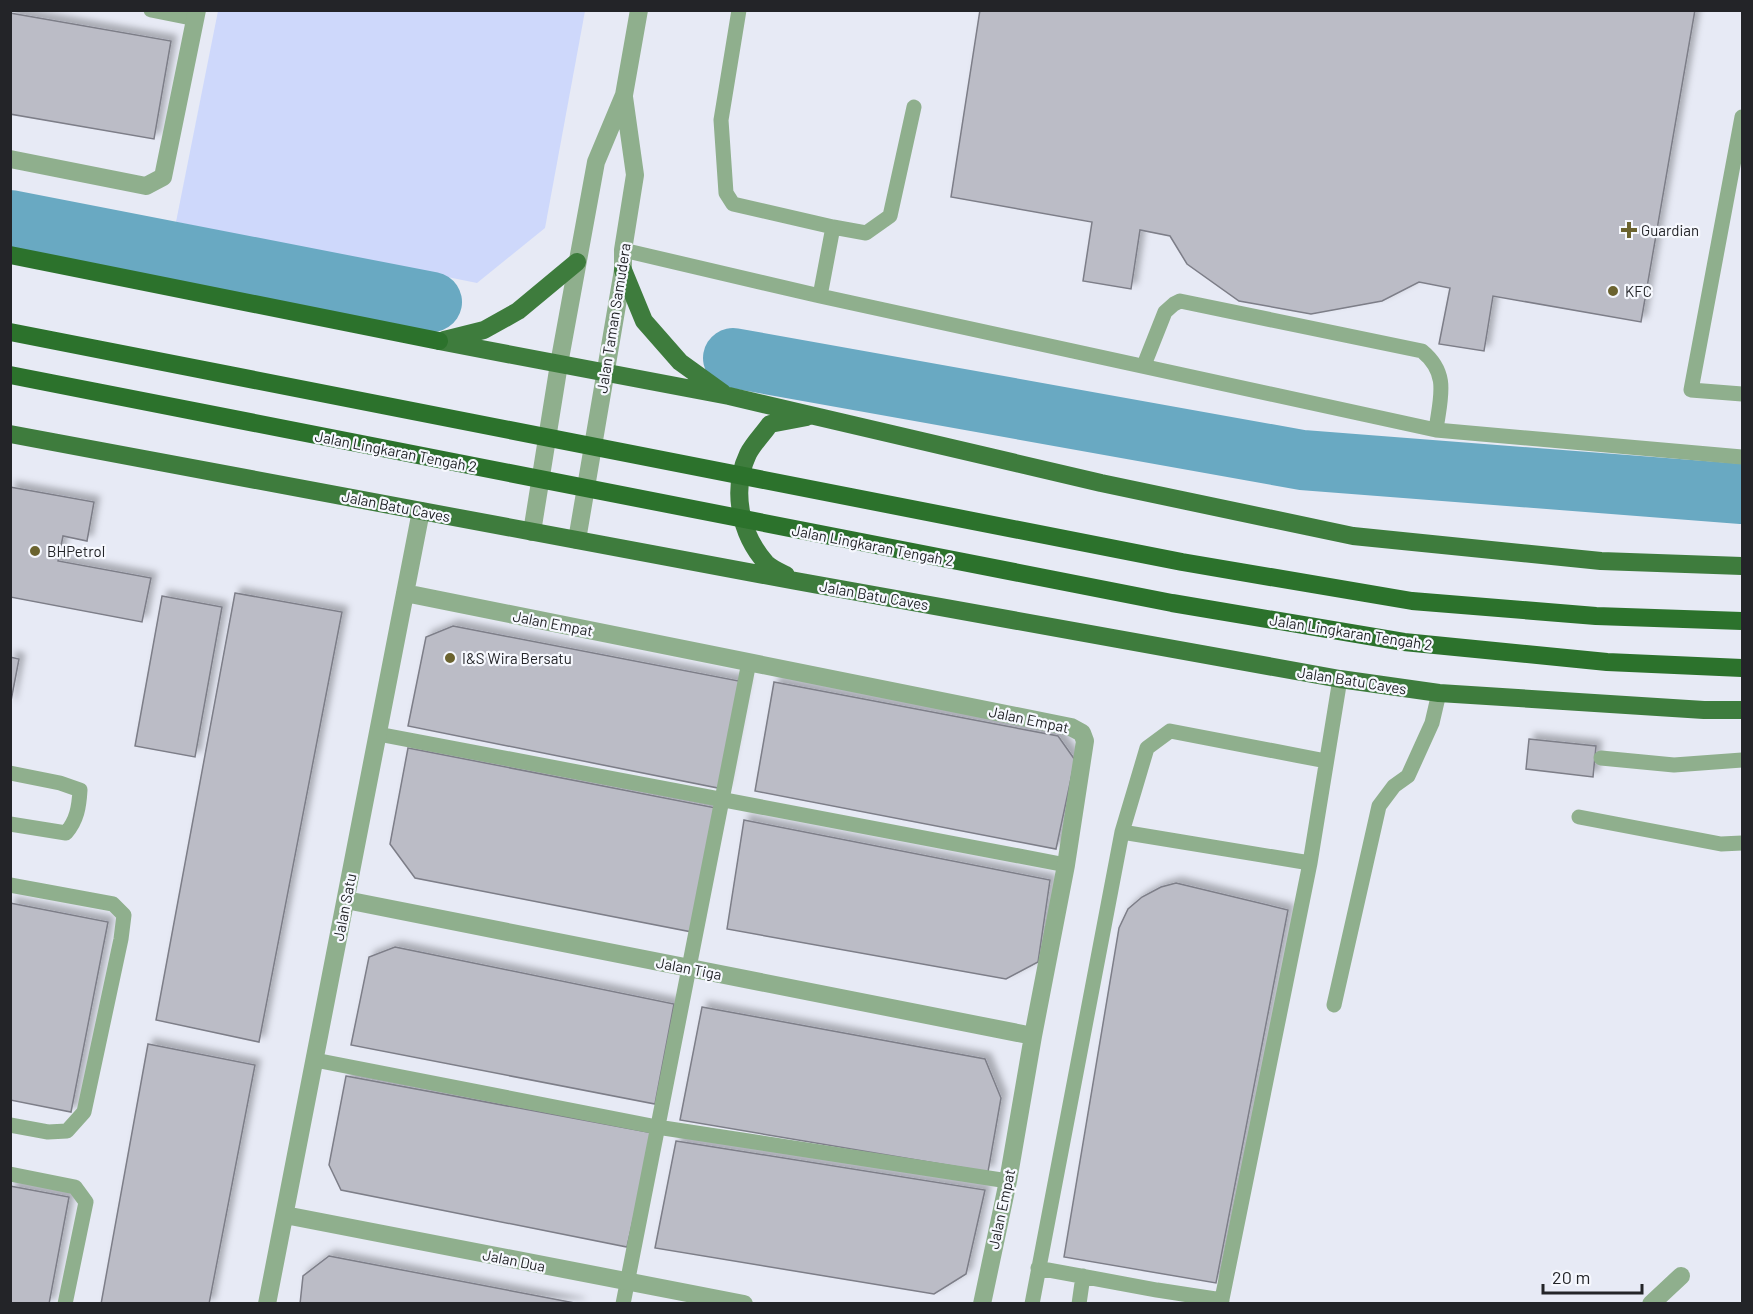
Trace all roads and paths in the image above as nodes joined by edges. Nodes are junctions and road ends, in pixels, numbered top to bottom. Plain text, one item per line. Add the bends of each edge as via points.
1 (151, 10) edge
2 (639, 10) edge
3 (739, 10) edge
4 (197, 15) edge
5 (624, 95) junction
6 (914, 107) dead end
7 (1743, 117) edge
8 (10, 159) edge
9 (833, 227) junction
10 (623, 250) junction
11 (10, 255) edge
12 (578, 262) junction
13 (623, 270) junction
14 (820, 296) junction
15 (10, 332) edge
16 (439, 341) junction
17 (559, 364) junction
18 (1144, 365) junction
19 (605, 373) junction
20 (10, 375) edge
21 (1743, 394) edge
22 (729, 396) junction
23 (815, 416) junction
24 (1436, 430) junction
25 (10, 434) edge
26 (1743, 457) edge
27 (421, 511) junction
28 (532, 532) junction
29 (577, 540) junction
30 (1743, 566) edge
31 (795, 581) junction
32 (405, 593) junction
33 (1743, 621) edge
34 (749, 662) junction
35 (1743, 668) edge
36 (1340, 679) junction
37 (1439, 693) junction
38 (1743, 710) edge
39 (378, 734) junction
40 (1601, 758) dead end
41 (1326, 760) junction
42 (1743, 760) edge
43 (10, 773) edge
44 (722, 798) junction
45 (1579, 817) dead end
46 (10, 824) edge
47 (1122, 832) junction
48 (1743, 843) edge
49 (1310, 863) junction
50 (1066, 865) junction
51 (10, 885) edge
52 (346, 900) junction
53 (689, 968) junction
54 (1334, 1005) dead end
55 (1033, 1036) junction
56 (315, 1060) junction
57 (10, 1125) edge
58 (657, 1127) junction
59 (10, 1174) edge
60 (1008, 1181) junction
61 (285, 1215) junction
62 (1038, 1268) junction
63 (1083, 1276) junction
64 (1681, 1276) dead end
65 (627, 1282) junction
66 (1156, 1297) edge
67 (1222, 1302) edge
68 (65, 1304) edge
69 (267, 1304) edge
70 (623, 1304) edge
71 (744, 1304) edge
72 (982, 1304) edge
73 (1032, 1304) edge
74 (1078, 1304) edge
75 (1651, 1304) edge

1 - 4 lane
2 - 5 street, Jalan Taman Samudera
3 - 9 lane via 721,120 726,193 733,204
4 - 8 street via 163,177 146,186
5 - 10 street, Jalan Taman Samudera via 635,175
5 - 12 street, Jalan Taman Samudera via 596,162
6 - 9 lane via 890,216 866,233
7 - 21 lane via 1691,390
9 - 14 lane
10 - 13 street, Jalan Taman Samudera
10 - 14 lane
11 - 16 highway
12 - 16 main road via 518,311 484,330
12 - 17 street, Jalan Taman Samudera
13 - 19 street, Jalan Taman Samudera
13 - 22 main road via 644,321 680,362
14 - 18 lane
15 - 33 highway via 1205,566 1412,601 1596,616
16 - 17 main road
17 - 19 main road
17 - 28 street, Jalan Taman Samudera
18 - 24 lane
18 - 24 lane via 1165,312 1180,301 1422,351 1438,371 1441,386
19 - 22 main road
19 - 29 street, Jalan Taman Samudera
20 - 35 highway, Jalan Lingkaran Tengah 2 via 1172,603 1404,642 1607,662
22 - 23 main road
23 - 30 main road via 1353,536 1601,561
23 - 31 main road via 770,424 748,454 739,484 741,516 753,545 768,565
24 - 26 lane
25 - 27 main road, Jalan Batu Caves
27 - 28 main road, Jalan Batu Caves
27 - 32 street, Jalan Satu
28 - 29 main road, Jalan Batu Caves
29 - 31 main road, Jalan Batu Caves
31 - 36 main road, Jalan Batu Caves
32 - 34 street, Jalan Empat
32 - 39 street, Jalan Satu
34 - 44 lane
34 - 50 street, Jalan Empat via 1071,727 1082,733 1085,741
36 - 37 main road, Jalan Batu Caves
36 - 41 lane
37 - 38 main road, Jalan Batu Caves
37 - 54 lane via 1432,723 1408,776 1394,786 1379,806
39 - 44 lane
39 - 52 street, Jalan Satu
40 - 42 lane via 1674,765
41 - 47 lane via 1170,731 1147,748
41 - 49 lane
43 - 46 lane via 80,790 74,823 66,833
44 - 50 lane
44 - 53 lane
45 - 48 lane via 1721,844
47 - 49 lane
47 - 62 lane
49 - 67 lane
50 - 55 street, Jalan Empat
51 - 57 lane via 113,904 124,915 84,1112 67,1131
52 - 53 street, Jalan Tiga
52 - 56 street, Jalan Satu
53 - 55 street, Jalan Tiga
53 - 58 lane
55 - 60 street, Jalan Empat
56 - 58 lane
56 - 61 street, Jalan Satu
58 - 60 lane
58 - 65 lane
59 - 68 lane via 75,1187 86,1202
60 - 72 street, Jalan Empat
61 - 65 street, Jalan Dua
61 - 69 street, Jalan Satu
62 - 63 lane
62 - 73 lane
63 - 66 lane
63 - 74 lane
64 - 75 street
65 - 70 lane
65 - 71 street, Jalan Dua
66 - 67 lane

